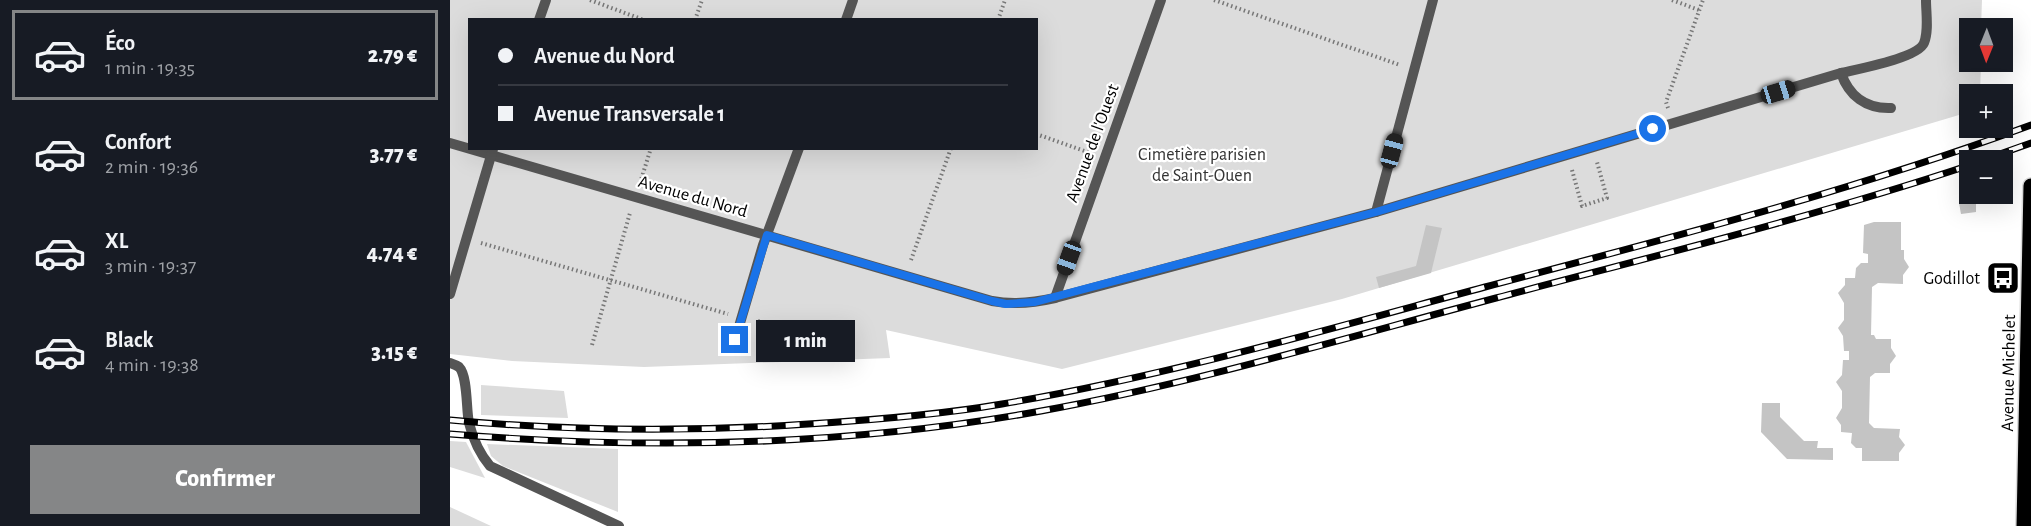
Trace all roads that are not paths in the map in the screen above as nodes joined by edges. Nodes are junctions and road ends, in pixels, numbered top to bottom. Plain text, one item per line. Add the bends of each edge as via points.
1 (546, 0) edge
2 (853, 0) edge
3 (1161, 0) edge
4 (1433, 0) edge
5 (1926, 0) edge
6 (540, 18) edge
7 (847, 18) edge
8 (1840, 73) junction
9 (1890, 108) dead end
10 (450, 143) edge
11 (468, 147) edge
12 (798, 150) edge
13 (492, 152) edge
14 (2031, 186) edge
15 (1376, 212) junction
16 (767, 235) junction
17 (450, 294) edge
18 (1055, 298) junction
19 (735, 340) dead end
20 (450, 363) edge
21 (619, 526) edge
22 (2025, 526) edge

1 - 6 lane
2 - 7 lane
3 - 18 lane, Avenue de l'Ouest
4 - 15 lane
5 - 8 lane, Avenue du Nord via 1923,46 1909,55
8 - 9 lane via 1857,99
8 - 15 lane, Avenue du Nord
10 - 11 lane, Avenue du Nord
12 - 16 lane
13 - 16 lane, Avenue du Nord
13 - 17 lane
14 - 22 main road, Avenue Michelet
15 - 18 lane, Avenue du Nord
16 - 18 lane, Avenue du Nord via 1006,304
16 - 19 lane
20 - 21 lane via 460,368 463,375 472,436 490,465

